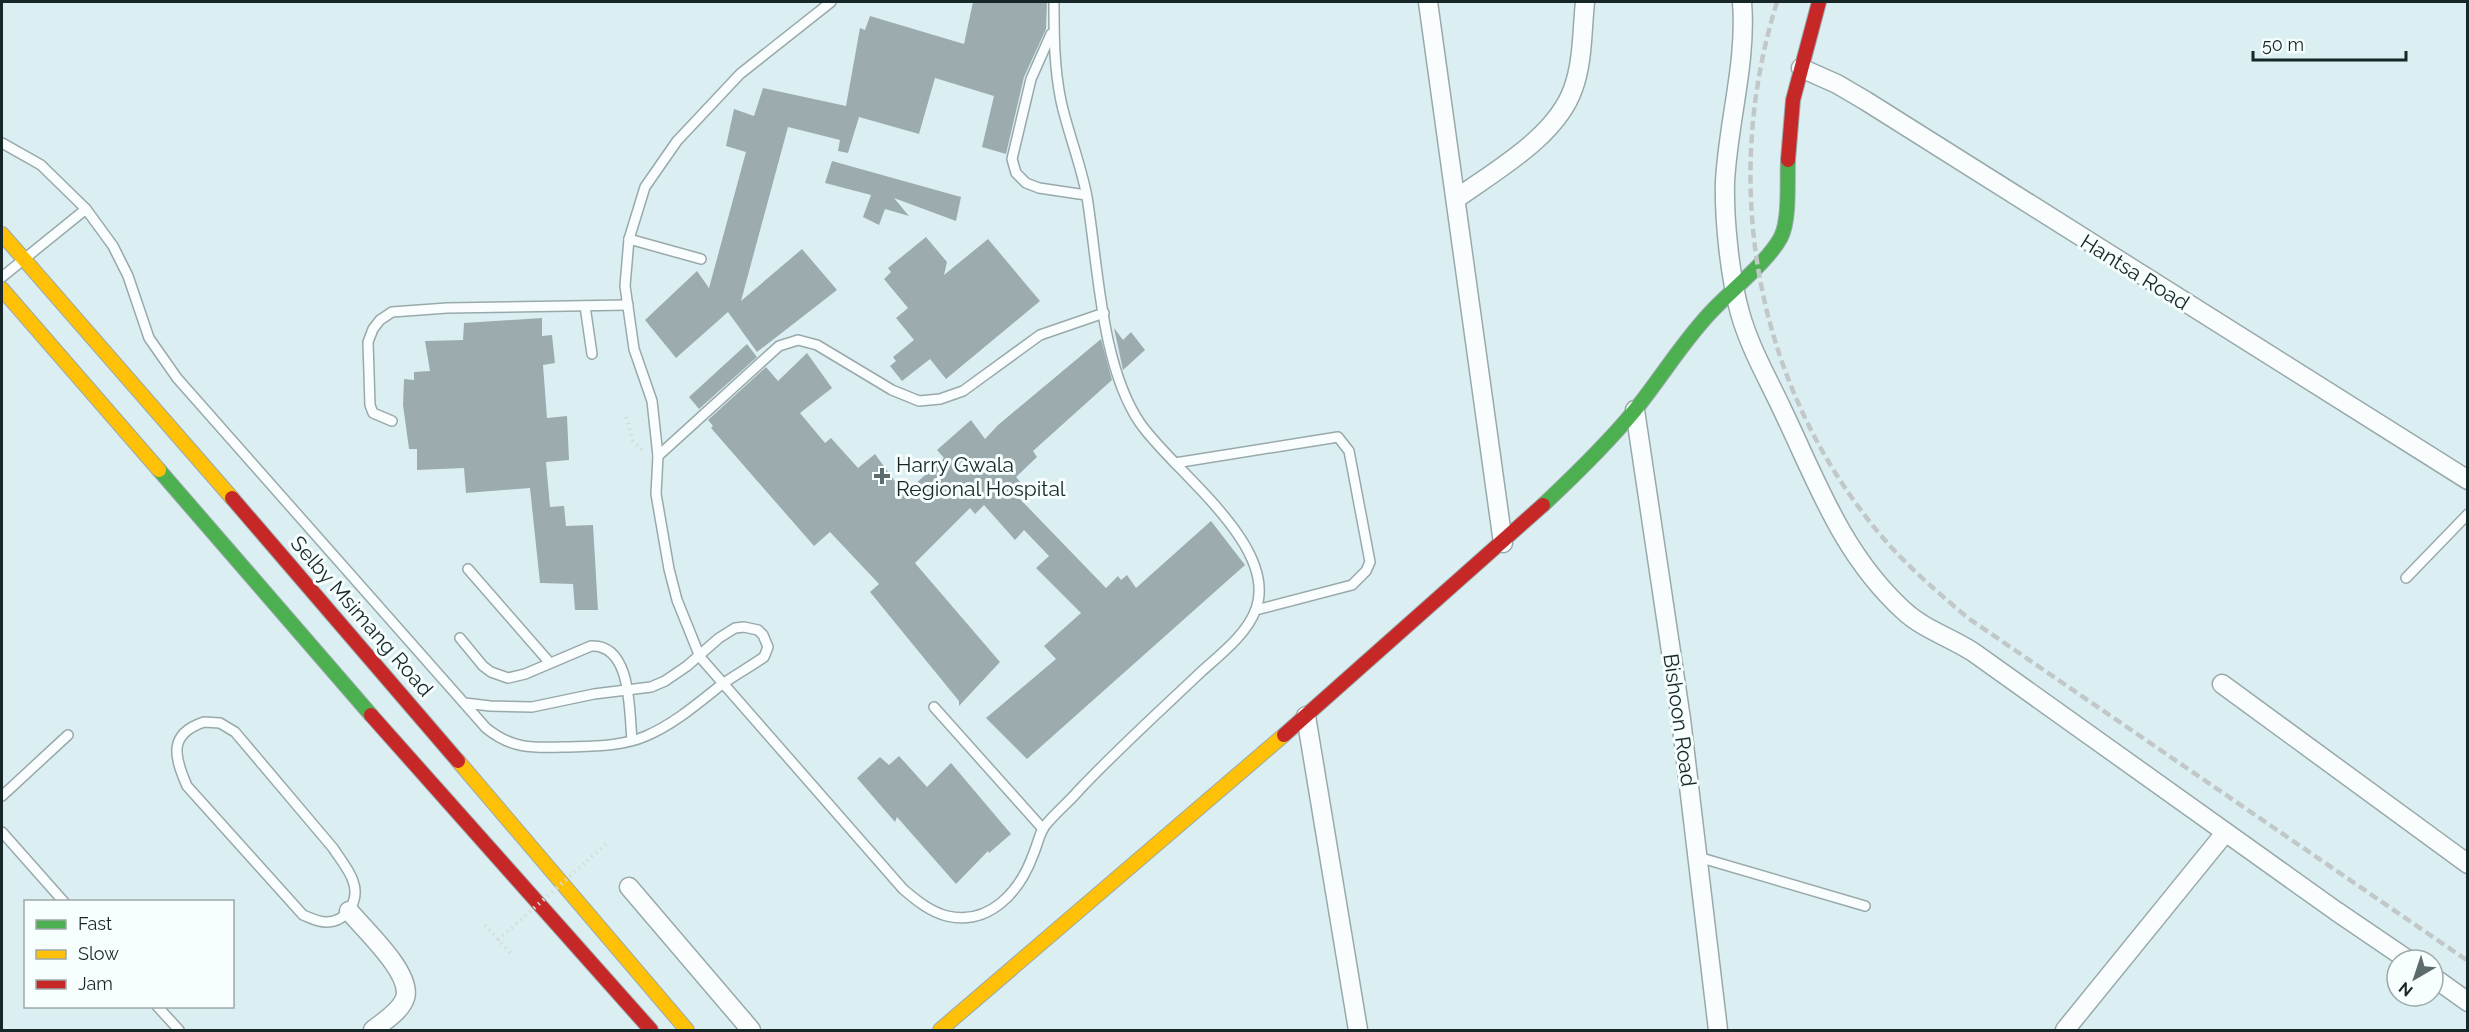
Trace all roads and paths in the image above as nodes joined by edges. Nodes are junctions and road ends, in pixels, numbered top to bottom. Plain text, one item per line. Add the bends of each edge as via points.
1 (831, 2) edge
2 (1054, 2) edge
3 (1428, 2) edge
4 (1585, 2) edge
5 (1742, 2) edge
6 (1818, 2) edge
7 (1054, 27) junction
8 (1801, 68) junction
9 (2, 142) edge
10 (1086, 195) junction
11 (1456, 200) junction
12 (86, 209) junction
13 (2, 234) edge
14 (629, 239) junction
15 (23, 258) junction
16 (701, 259) dead end
17 (2, 277) edge
18 (1735, 287) junction
19 (2, 289) edge
20 (628, 304) junction
21 (585, 306) junction
22 (1104, 313) junction
23 (592, 354) dead end
24 (1635, 410) junction
25 (626, 417) dead end
26 (392, 422) dead end
27 (658, 460) junction
28 (1175, 464) junction
29 (2468, 480) edge
30 (2468, 513) edge
31 (1503, 543) junction
32 (468, 569) dead end
33 (2406, 578) dead end
34 (1256, 610) junction
35 (460, 638) dead end
36 (700, 657) junction
37 (550, 663) junction
38 (724, 683) junction
39 (2222, 684) dead end
40 (627, 692) junction
41 (465, 703) junction
42 (934, 707) dead end
43 (1306, 716) junction
44 (68, 735) dead end
45 (633, 740) junction
46 (2, 796) edge
47 (1043, 829) junction
48 (2, 832) edge
49 (2225, 832) junction
50 (607, 843) dead end
51 (1697, 857) junction
52 (2468, 864) edge
53 (629, 887) dead end
54 (62, 900) edge
55 (1865, 906) dead end
56 (349, 911) junction
57 (484, 925) dead end
58 (498, 940) junction
59 (2391, 948) edge
60 (513, 956) dead end
61 (2445, 986) edge
62 (2468, 1002) edge
63 (159, 1008) edge
64 (179, 1030) edge
65 (373, 1030) edge
66 (651, 1030) edge
67 (687, 1030) edge
68 (751, 1030) edge
69 (940, 1030) edge
70 (1358, 1030) edge
71 (1718, 1030) edge
72 (2065, 1030) edge

1 - 14 lane via 740,74 677,141 645,187
2 - 7 lane
3 - 11 street
4 - 11 street via 1579,66 1562,112 1528,146
5 - 18 street via 1741,59 1725,183
6 - 8 main road
7 - 10 lane via 1061,101
7 - 10 lane via 1031,79 1012,159 1016,173 1026,183
8 - 18 main road via 1789,126 1785,226 1771,251
8 - 29 street, Hantsa Road via 1866,101
9 - 12 lane via 41,165
10 - 22 lane
11 - 31 street
12 - 15 lane
12 - 41 lane via 113,246 128,276 149,338 177,378
13 - 15 main road, Selby Msimang Road
14 - 16 lane
14 - 20 lane via 625,286
15 - 17 lane
15 - 67 main road, Selby Msimang Road via 374,661
18 - 24 main road via 1684,343
18 - 49 street via 1754,355 1819,492 1853,553 1884,590 1917,622 1973,652
19 - 66 main road via 383,729
20 - 21 lane
20 - 27 lane via 634,349 652,401
21 - 23 lane
21 - 26 lane via 392,312 372,329 368,342 370,405 373,413
22 - 27 lane via 1040,334 963,391 940,399 919,400 891,390 817,345 798,340 779,346
22 - 28 lane via 1110,351 1123,391 1139,422
24 - 31 main road via 1571,479
24 - 51 street, Bishoon Road via 1681,719
25 - 27 path via 633,441
27 - 36 lane via 656,494 669,569
28 - 34 lane via 1244,540 1255,562 1259,591
28 - 34 lane via 1338,437 1349,451 1370,562 1366,571 1352,585
30 - 33 lane
31 - 43 main road
32 - 37 lane
34 - 47 lane via 1233,642 1100,768
35 - 37 lane via 483,666 508,678
36 - 38 lane
36 - 38 lane via 735,628 758,630 763,635 768,647 764,657
36 - 40 lane via 665,681
37 - 40 lane via 599,645 622,665
38 - 45 lane via 682,716
38 - 47 lane via 903,889 926,907 947,916 968,918 986,914 1019,883
39 - 52 street
40 - 41 lane via 594,694 532,707
40 - 45 lane
41 - 45 lane via 486,728 511,744 550,747
42 - 47 lane
43 - 69 main road
43 - 70 street
44 - 46 lane
48 - 54 lane
49 - 59 street
49 - 72 street
50 - 58 path, bridge
51 - 55 lane
51 - 71 street, Bishoon Road
53 - 68 street
56 - 56 lane via 355,900 354,883 346,867 235,732 220,723 204,722 182,734 175,750 187,786 303,915 328,922
56 - 65 street via 396,966 407,989 398,1009
57 - 58 path
58 - 60 path
61 - 62 street
63 - 64 lane

